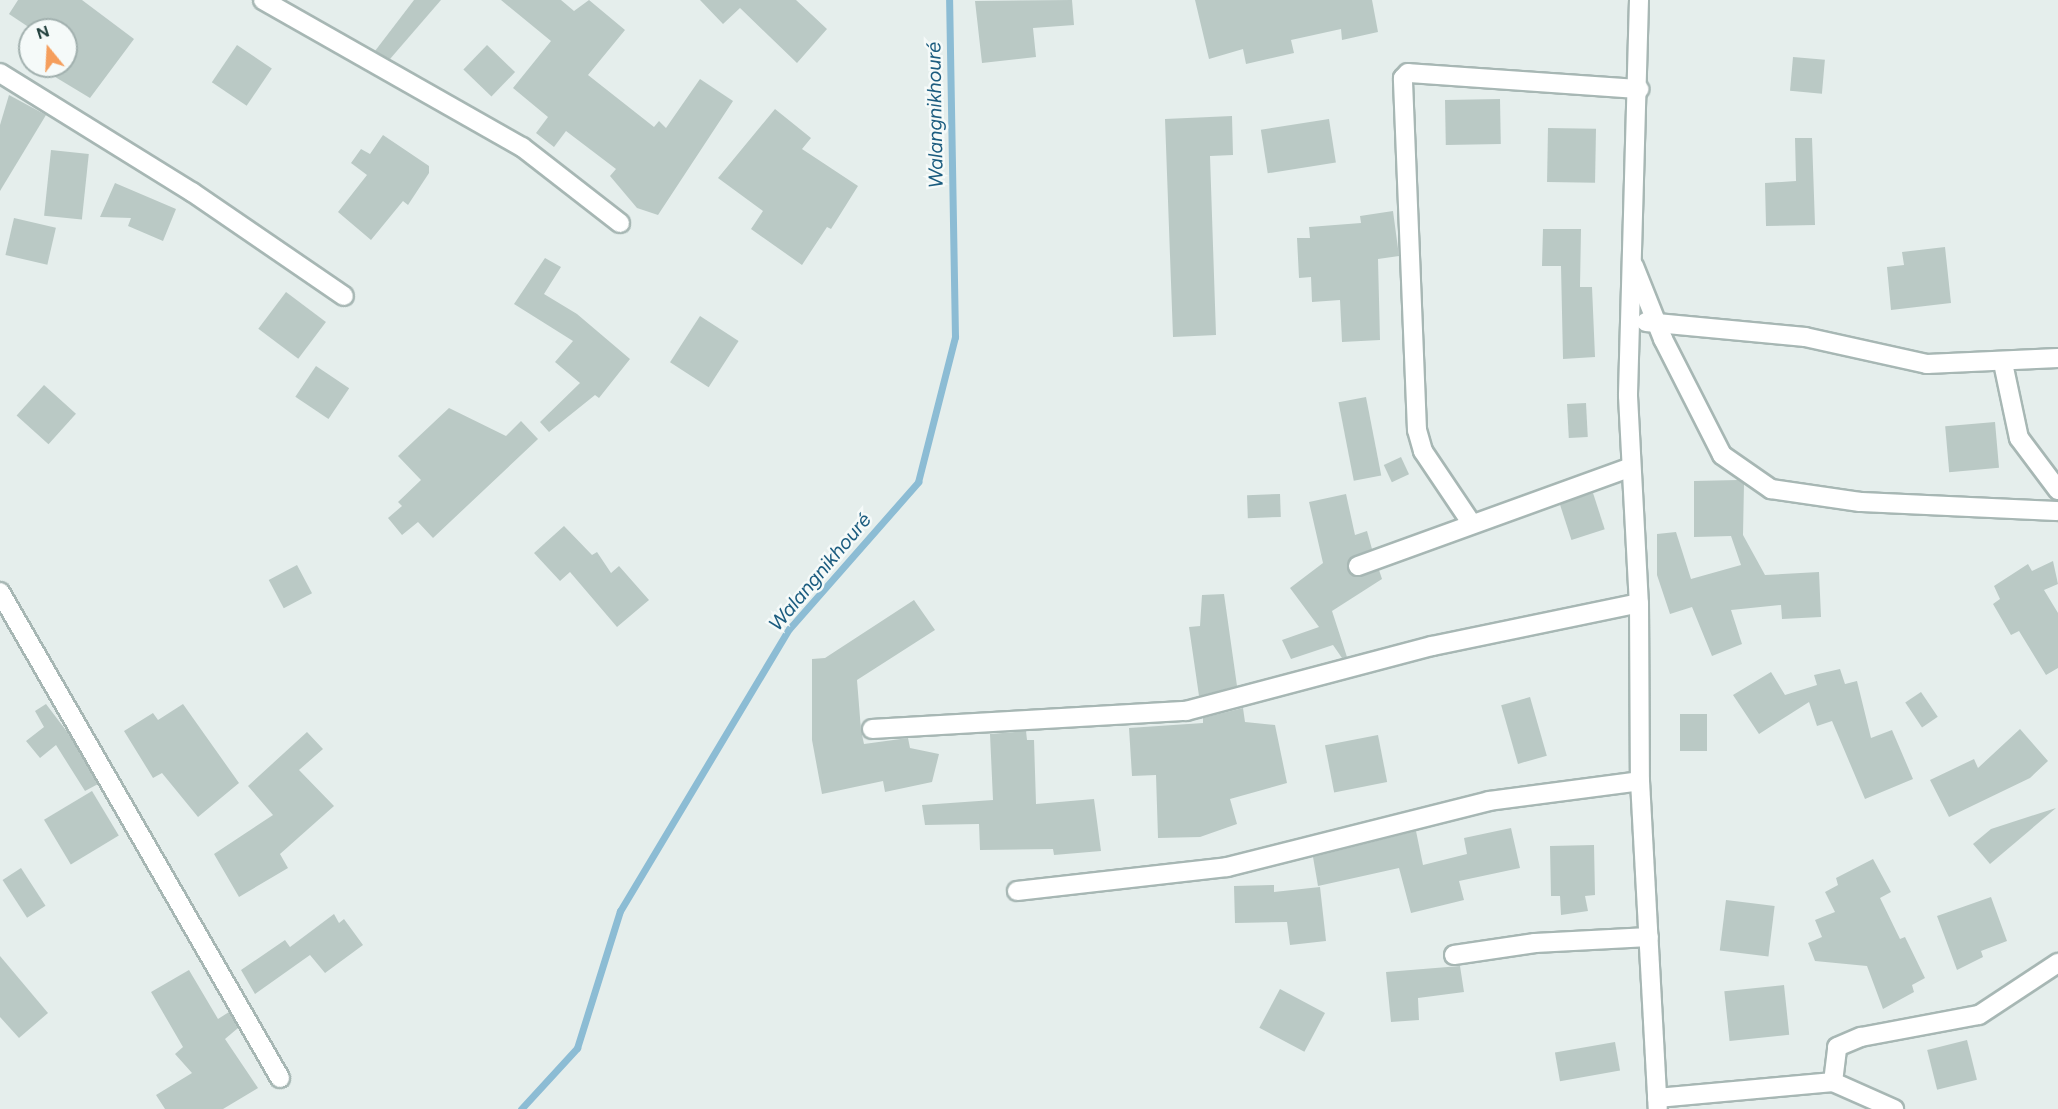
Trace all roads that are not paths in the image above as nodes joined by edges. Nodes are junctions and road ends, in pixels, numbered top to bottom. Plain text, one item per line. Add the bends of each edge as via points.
1 (263, 0) edge
2 (1639, 0) edge
3 (0, 73) edge
4 (1639, 89) junction
5 (620, 223) dead end
6 (1631, 260) junction
7 (344, 296) dead end
8 (1656, 321) junction
9 (1630, 323) junction
10 (2058, 358) edge
11 (2003, 363) junction
12 (1630, 467) junction
13 (2058, 490) edge
14 (2058, 510) edge
15 (1472, 524) junction
16 (1358, 566) dead end
17 (0, 592) edge
18 (1639, 603) junction
19 (872, 729) dead end
20 (1640, 781) junction
21 (1017, 891) dead end
22 (1649, 937) junction
23 (1454, 955) dead end
24 (2058, 963) edge
25 (280, 1078) dead end
26 (1833, 1082) junction
27 (1658, 1103) edge
28 (1894, 1109) edge

1 - 5 street via 522,147
2 - 4 street
3 - 7 street via 192,192
4 - 6 street
4 - 15 street via 1408,73 1403,78 1417,430 1423,451
6 - 8 street
6 - 9 street
8 - 9 street
8 - 11 street via 1805,337 1927,364
8 - 14 street via 1722,455 1771,489 1860,502
9 - 12 street
10 - 11 street
11 - 13 street via 2019,438
12 - 15 street
12 - 18 street
15 - 16 street
17 - 25 street
18 - 19 street via 1432,646 1186,711
18 - 20 street
20 - 21 street via 1489,801 1227,867
20 - 22 street
22 - 23 street via 1535,943
22 - 27 street
24 - 26 street via 1979,1016 1861,1037 1837,1047
26 - 27 street
26 - 28 street

